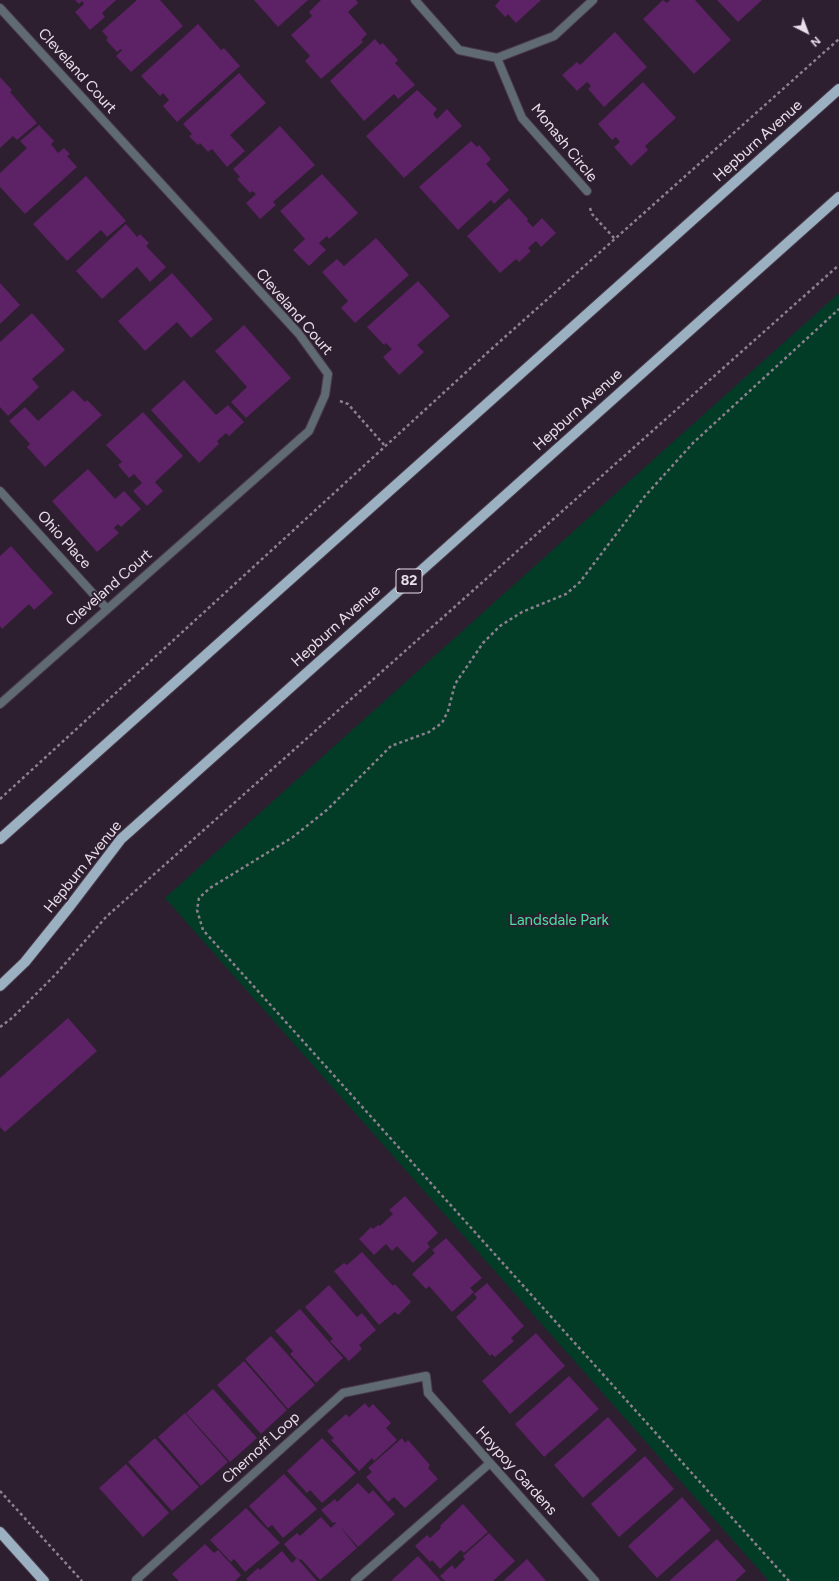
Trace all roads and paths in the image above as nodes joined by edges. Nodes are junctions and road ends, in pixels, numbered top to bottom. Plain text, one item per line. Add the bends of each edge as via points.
1 (415, 0) edge
2 (593, 0) edge
3 (0, 8) edge
4 (839, 39) edge
5 (497, 58) junction
6 (839, 89) edge
7 (587, 192) joint
8 (839, 197) edge
9 (616, 239) junction
10 (839, 265) edge
11 (839, 309) edge
12 (325, 395) junction
13 (386, 447) junction
14 (0, 491) edge
15 (107, 609) junction
16 (0, 704) edge
17 (0, 799) edge
18 (0, 839) edge
19 (0, 986) edge
20 (0, 1027) edge
21 (426, 1376) joint
22 (490, 1463) junction
23 (0, 1490) edge
24 (0, 1532) edge
25 (44, 1581) edge
26 (82, 1581) edge
27 (138, 1581) edge
28 (355, 1581) edge
29 (595, 1581) edge
30 (789, 1581) edge

1 - 5 street via 458,50
2 - 5 street via 554,36
3 - 12 street, Cleveland Court via 298,334 328,374
4 - 9 path
5 - 7 street, Monash Circle via 522,118
6 - 18 main road, Hepburn Avenue
7 - 9 path, Monash Circle via 592,214
8 - 19 main road, Hepburn Avenue / 82 via 121,839 25,962
9 - 13 path
10 - 20 path via 106,917 56,974
11 - 30 path via 693,443 641,502 580,582 566,594 522,612 500,626 483,643 455,684 442,723 429,732 391,746 328,809 293,837 210,888 199,898 197,910 203,930
12 - 13 path via 348,404
12 - 15 street, Cleveland Court via 309,431
13 - 17 path
14 - 15 street, Ohio Place
15 - 16 street, Cleveland Court
21 - 22 street, Hoypoy Gardens via 428,1393
21 - 27 street, Chernoff Loop via 343,1393 136,1580
22 - 28 street
22 - 29 street, Hoypoy Gardens
23 - 26 path
24 - 25 main road

